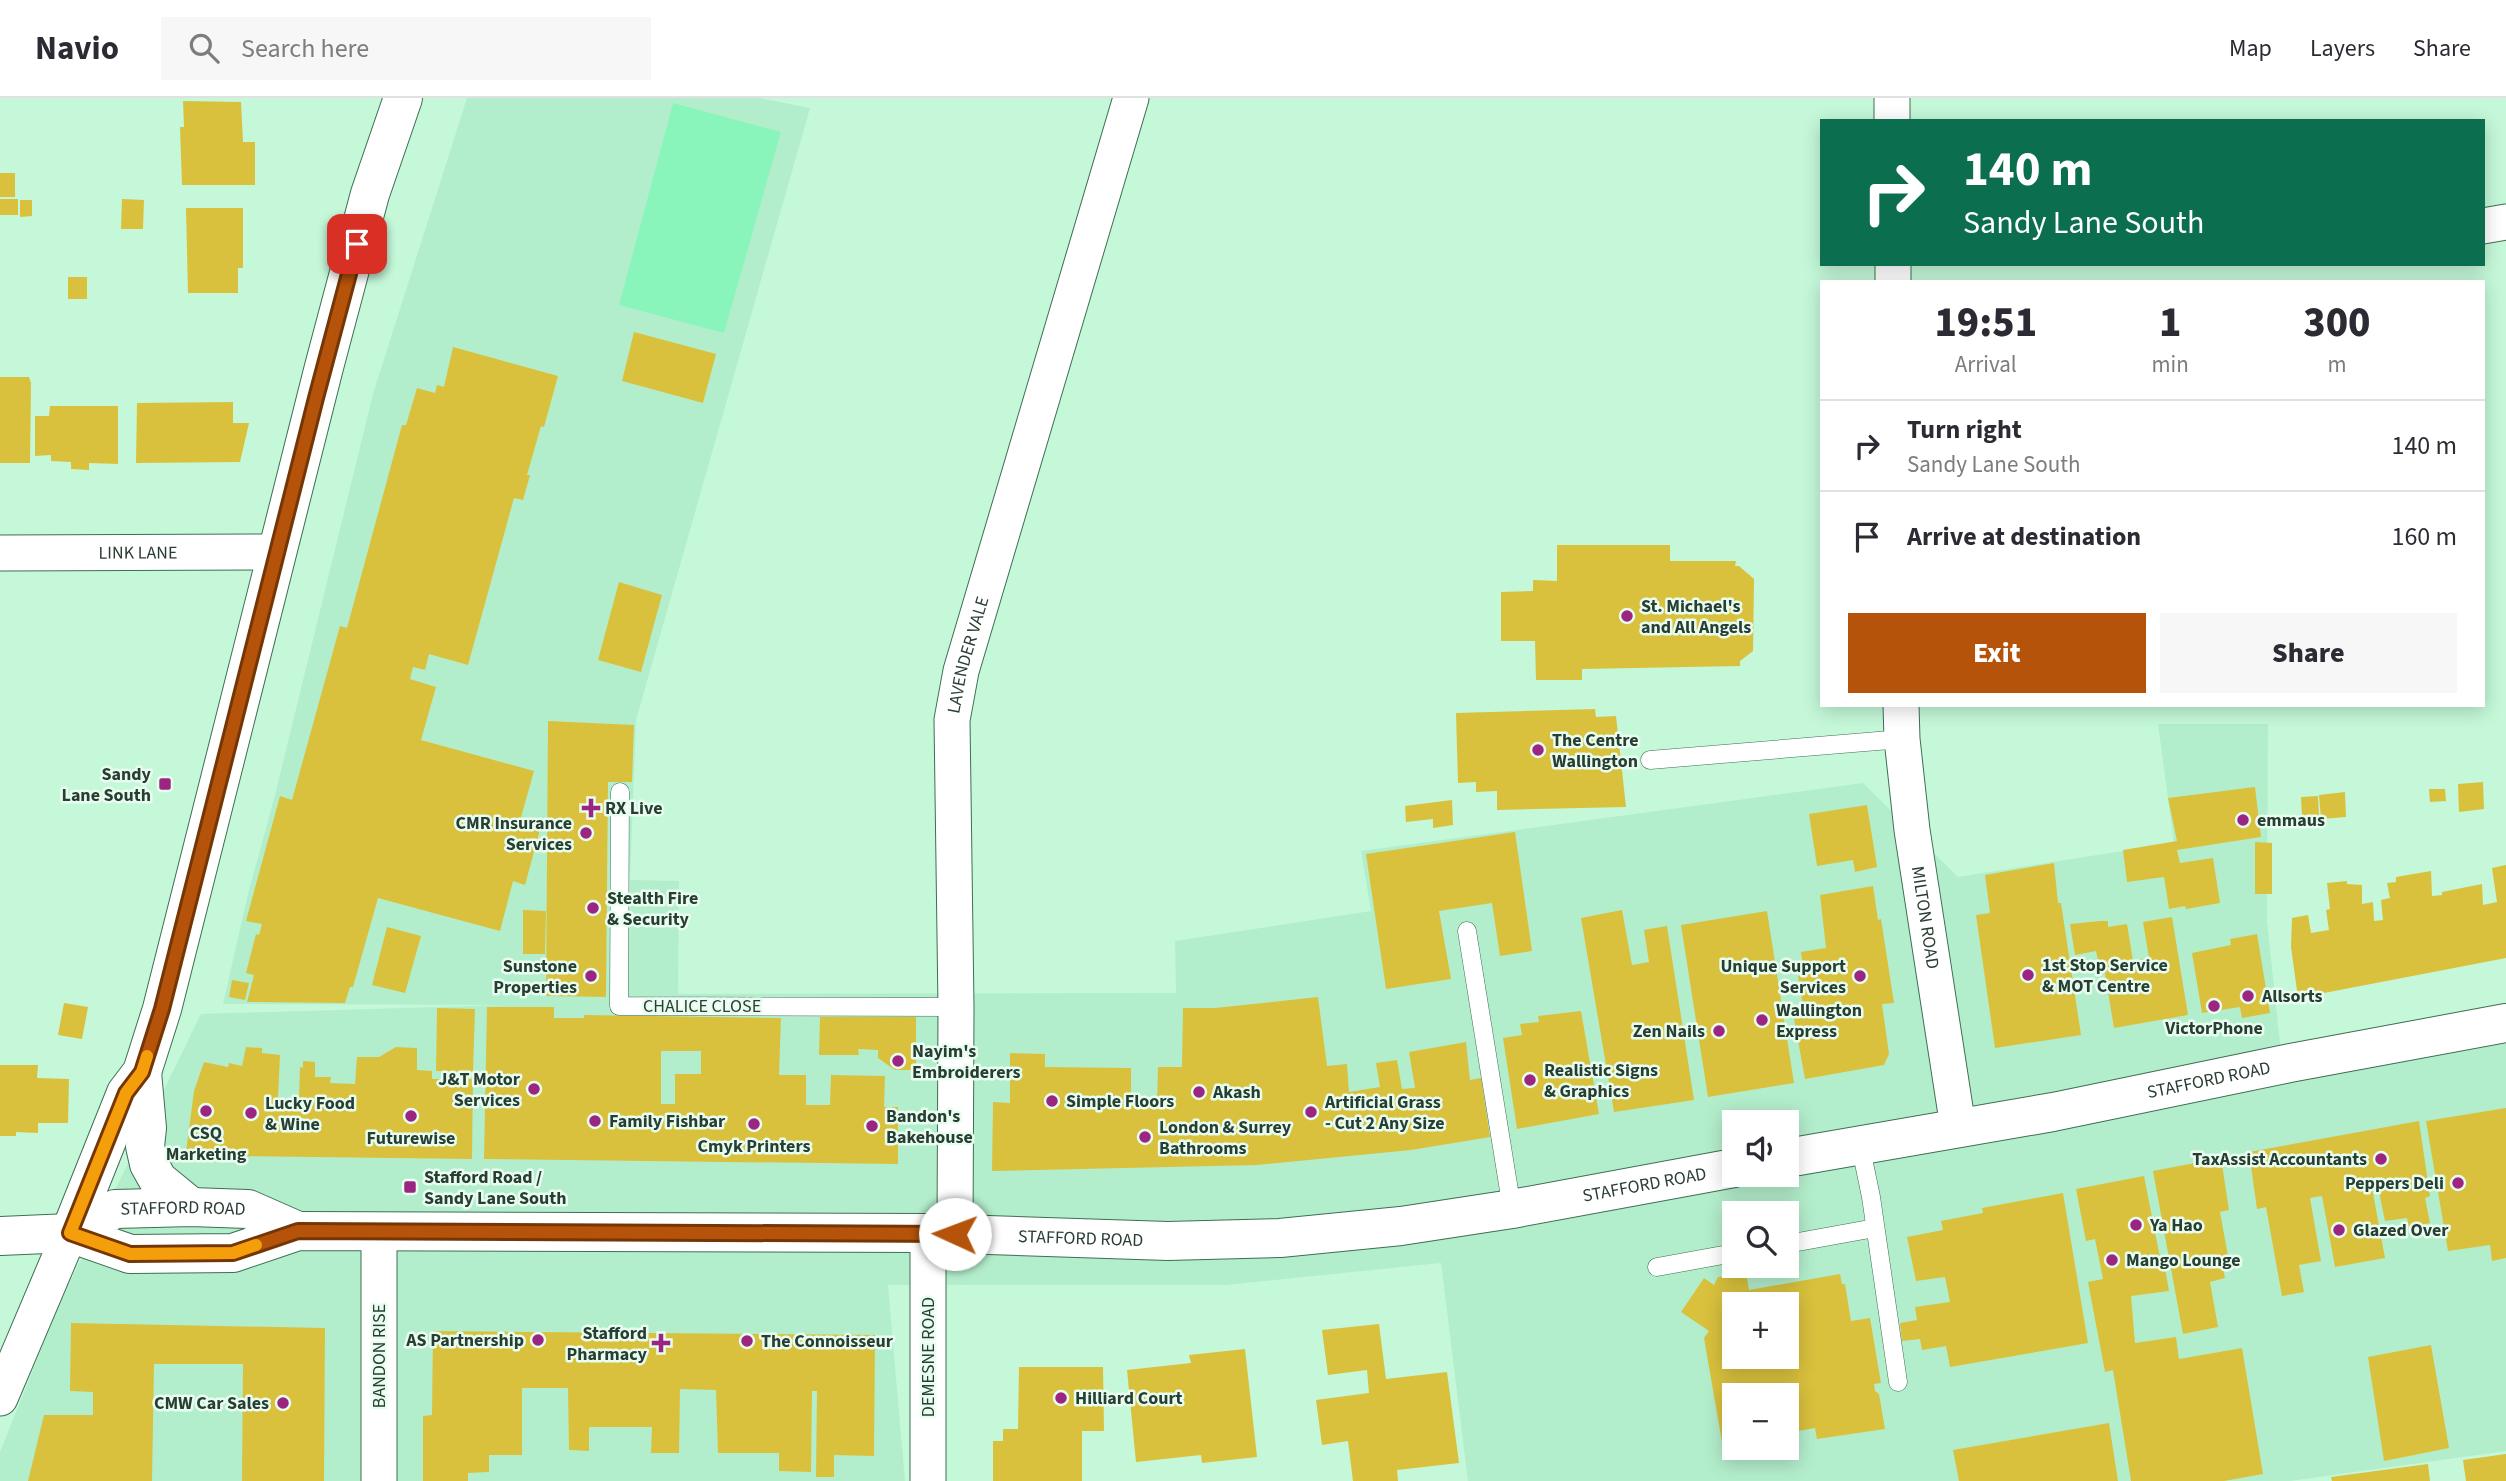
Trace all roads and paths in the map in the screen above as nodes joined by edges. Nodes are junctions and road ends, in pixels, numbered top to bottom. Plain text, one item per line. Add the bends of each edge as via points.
1 (404, 98) edge
2 (1131, 98) edge
3 (1892, 98) edge
4 (1892, 119) edge
5 (2506, 222) edge
6 (2485, 226) edge
7 (277, 552) junction
8 (0, 553) edge
9 (1901, 722) edge
10 (1650, 760) dead end
11 (620, 792) dead end
12 (1467, 931) dead end
13 (956, 1007) junction
14 (2506, 1023) edge
15 (142, 1072) junction
16 (1958, 1127) junction
17 (1860, 1144) junction
18 (1799, 1156) edge
19 (1722, 1170) edge
20 (191, 1207) junction
21 (1512, 1209) junction
22 (1875, 1228) junction
23 (298, 1231) junction
24 (379, 1231) junction
25 (70, 1233) junction
26 (942, 1234) junction
27 (0, 1236) edge
28 (1799, 1242) edge
29 (1722, 1255) edge
30 (1657, 1267) dead end
31 (1898, 1382) dead end
32 (0, 1398) edge
33 (379, 1481) edge
34 (929, 1481) edge

1 - 7 main road via 370,194
2 - 13 street, LAVENDER VALE via 956,694 952,720
3 - 4 street
5 - 6 street
7 - 8 street, LINK LANE
7 - 15 main road via 162,1009
9 - 10 lane
9 - 16 street, MILTON ROAD via 1912,830
11 - 13 lane, CHALICE CLOSE via 619,1006
12 - 21 lane
13 - 26 street, LAVENDER VALE
14 - 16 main road, STAFFORD ROAD
15 - 20 main road via 149,1164 158,1180
15 - 25 main road via 126,1093
16 - 17 main road, STAFFORD ROAD
17 - 18 main road, STAFFORD ROAD
17 - 22 lane
19 - 21 main road, STAFFORD ROAD
20 - 23 main road, STAFFORD ROAD via 248,1209
20 - 25 main road, STAFFORD ROAD via 115,1209
21 - 26 main road, STAFFORD ROAD via 1280,1238 1168,1241
22 - 28 lane
22 - 31 lane
23 - 24 main road, STAFFORD ROAD
23 - 25 main road, STAFFORD ROAD via 233,1253 130,1254
24 - 26 main road, STAFFORD ROAD
24 - 33 street, BANDON RISE
25 - 27 main road, STAFFORD ROAD
25 - 32 street
26 - 34 street, DEMESNE ROAD
29 - 30 lane

